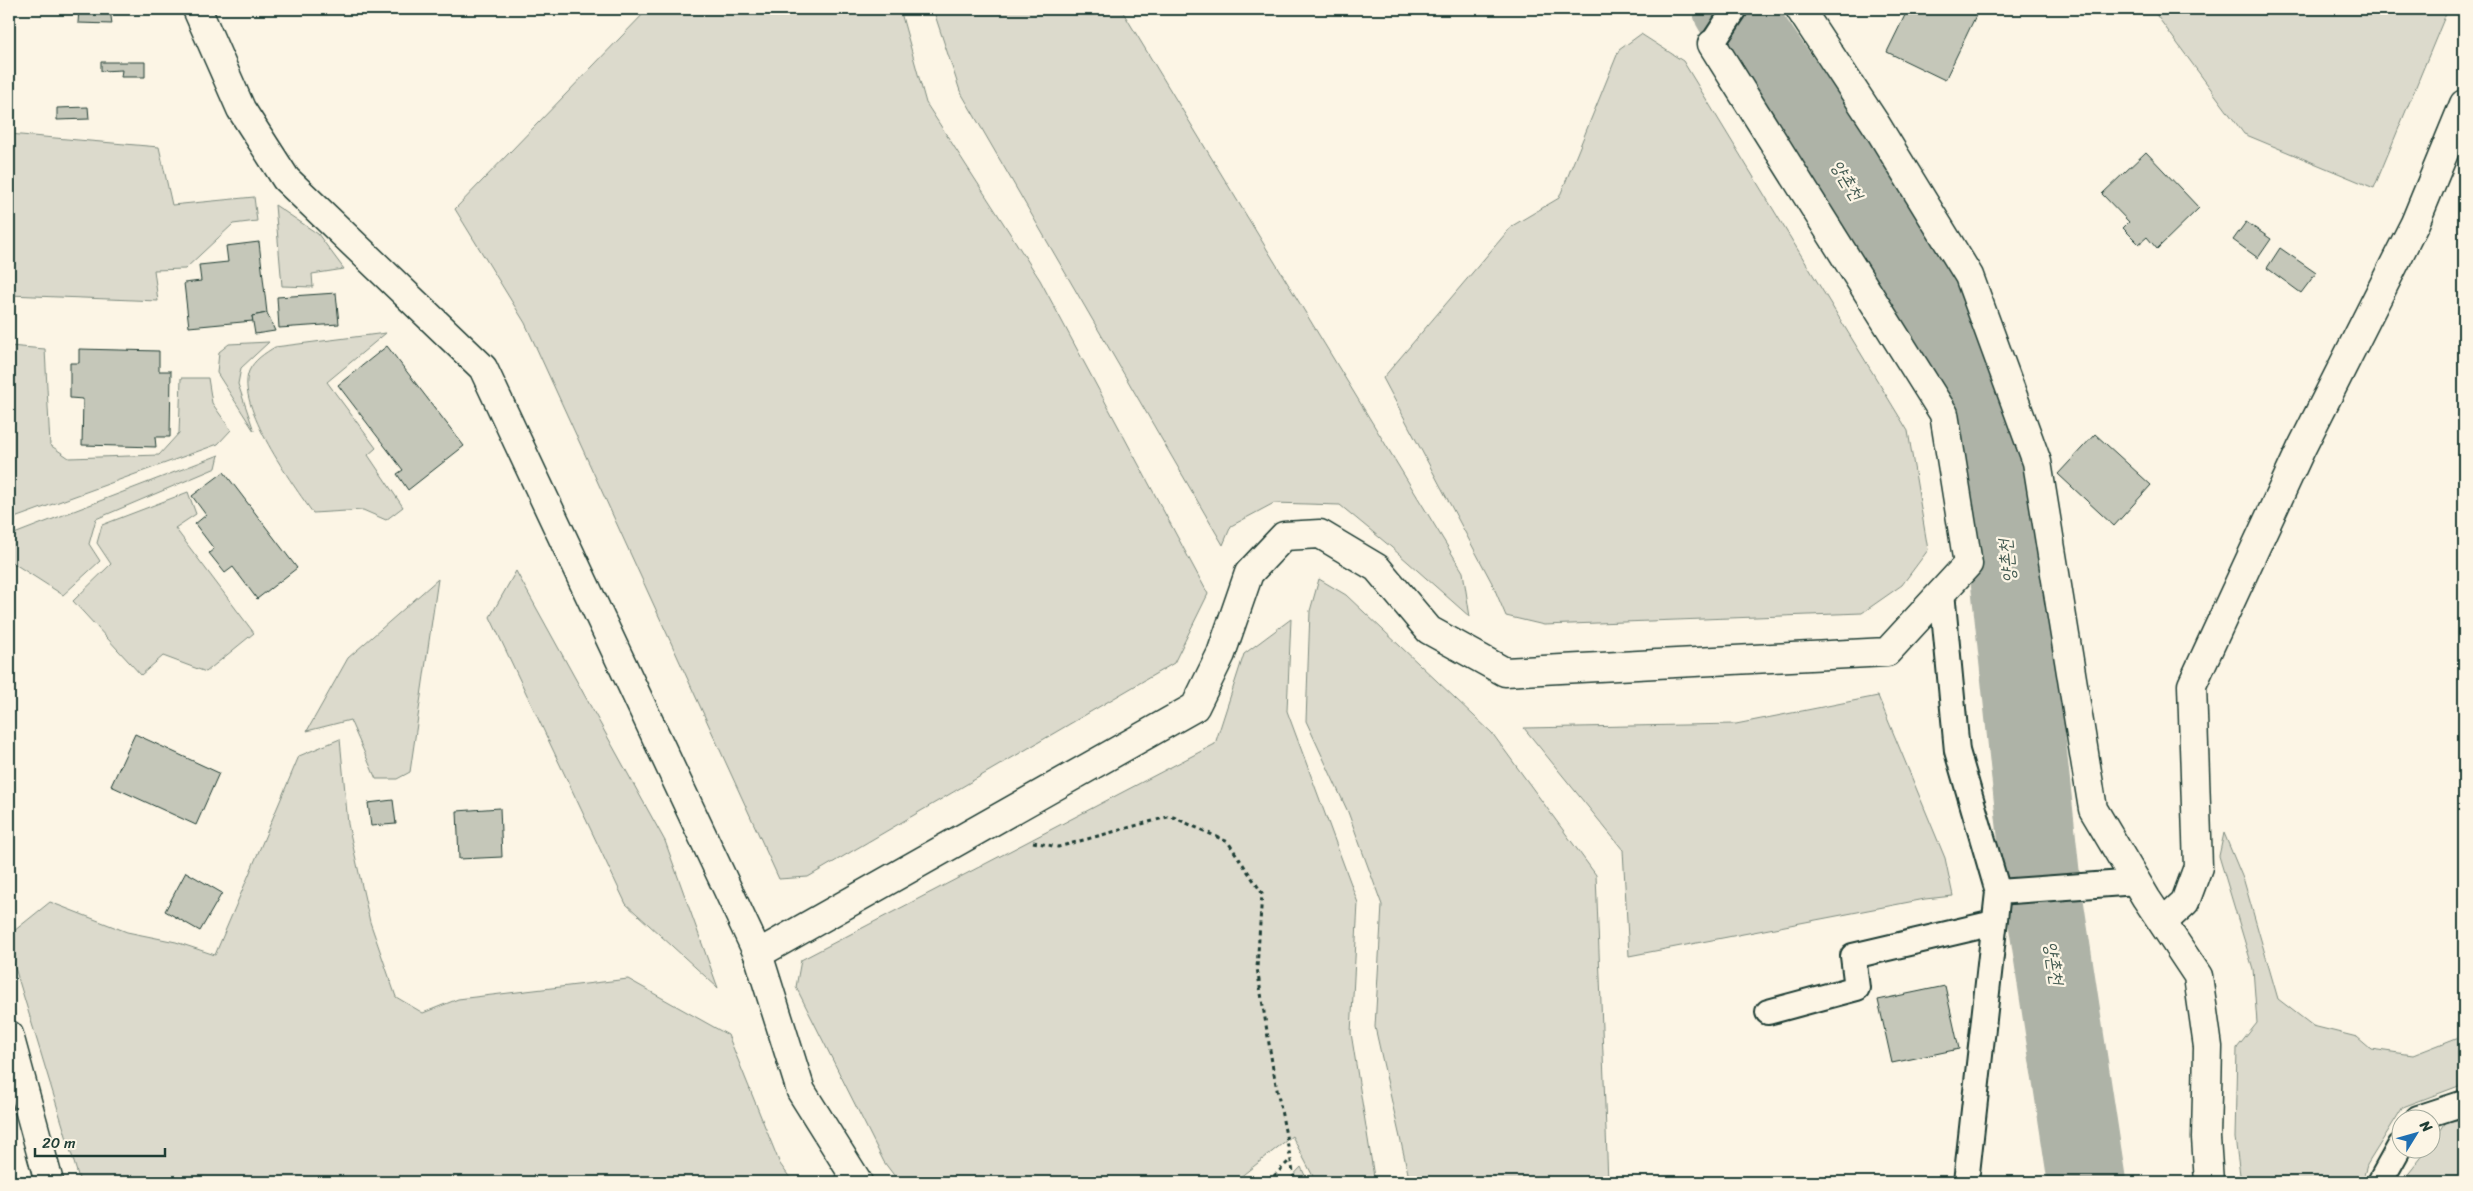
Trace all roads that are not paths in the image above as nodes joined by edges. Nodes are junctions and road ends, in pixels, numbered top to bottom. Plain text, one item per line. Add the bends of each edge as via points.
1 (197, 9) edge
2 (1735, 9) edge
3 (1800, 9) edge
4 (1712, 44) joint
5 (2464, 104) edge
6 (1942, 592) junction
7 (2135, 882) junction
8 (2000, 892) junction
9 (2162, 922) junction
10 (1994, 923) junction
11 (758, 954) junction
12 (1768, 1012) dead end
13 (9, 1035) edge
14 (2464, 1103) edge
15 (2440, 1111) edge
16 (2393, 1158) edge
17 (49, 1182) edge
18 (858, 1182) edge
19 (1966, 1182) edge
20 (2209, 1182) edge
21 (2380, 1182) edge

1 - 11 street via 241,108 286,179 484,368
2 - 4 lane
3 - 7 street via 1969,276 2037,462 2092,809
4 - 6 street via 1944,414 1968,564
5 - 9 street via 2415,223 2301,449 2192,685 2198,867 2185,902
6 - 8 lane via 1957,751
6 - 11 street via 1887,652 1505,672 1429,630 1377,568 1320,534 1284,536 1249,573 1221,654 1195,707
7 - 8 lane
7 - 9 street
8 - 10 lane
9 - 20 street via 2198,976 2208,1047 2206,1138
10 - 12 lane via 1853,956 1857,988
10 - 19 lane
11 - 18 street via 801,1091
13 - 17 street
14 - 15 lane
16 - 21 lane

